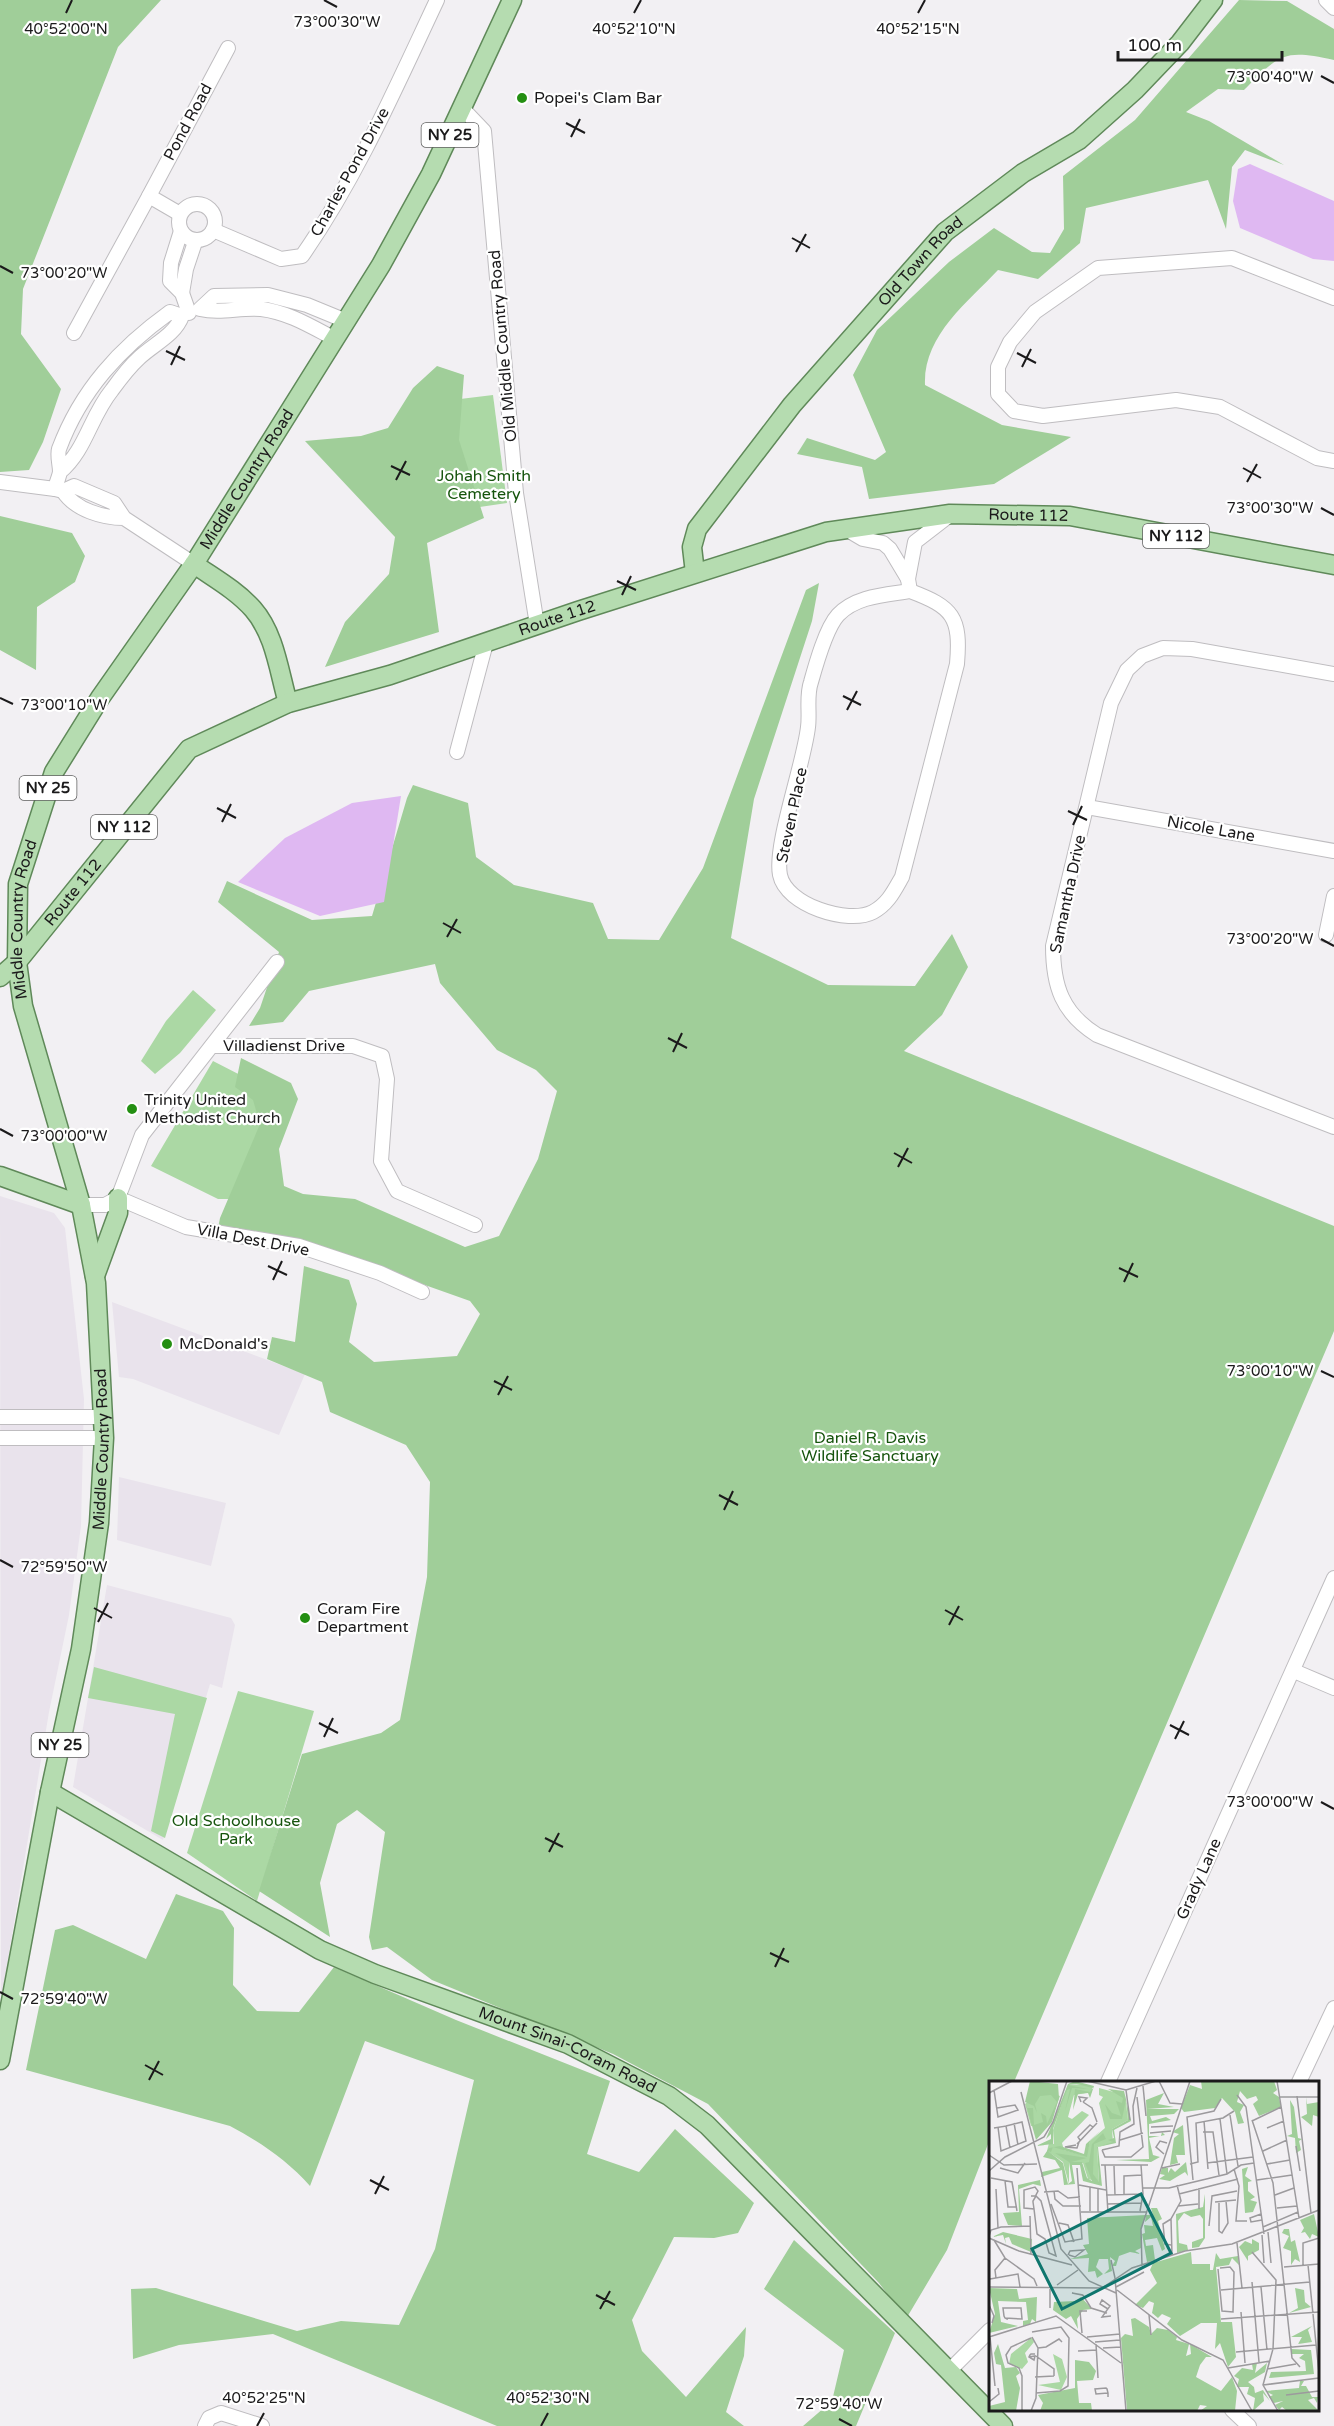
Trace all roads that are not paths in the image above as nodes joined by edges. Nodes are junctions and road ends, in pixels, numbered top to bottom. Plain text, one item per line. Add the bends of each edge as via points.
1 (437, 0) edge
2 (512, 0) edge
3 (1213, 0) edge
4 (1326, 0) edge
5 (1334, 8) edge
6 (228, 48) dead end
7 (463, 109) junction
8 (149, 196) junction
9 (180, 214) junction
10 (213, 230) junction
11 (181, 231) junction
12 (195, 242) junction
13 (182, 293) junction
14 (1334, 298) edge
15 (191, 312) junction
16 (346, 321) junction
17 (74, 333) dead end
18 (334, 339) junction
19 (1334, 461) edge
20 (60, 472) junction
21 (0, 482) edge
22 (59, 490) junction
23 (950, 514) junction
24 (846, 530) junction
25 (194, 564) junction
26 (1334, 566) edge
27 (695, 573) junction
28 (909, 585) junction
29 (537, 625) junction
30 (486, 643) junction
31 (1334, 674) edge
32 (288, 703) junction
33 (457, 752) dead end
34 (1088, 807) junction
35 (1334, 851) edge
36 (1334, 896) edge
37 (1326, 935) dead end
38 (17, 962) junction
39 (277, 962) dead end
40 (0, 977) edge
41 (212, 1046) junction
42 (1334, 1126) edge
43 (0, 1176) edge
44 (118, 1198) junction
45 (81, 1205) junction
46 (475, 1225) dead end
47 (94, 1278) junction
48 (422, 1292) dead end
49 (104, 1416) junction
50 (0, 1417) edge
51 (0, 1438) edge
52 (104, 1438) junction
53 (1334, 1578) edge
54 (1294, 1671) junction
55 (1334, 1688) edge
56 (50, 1792) junction
57 (1334, 2008) edge
58 (0, 2060) edge
59 (1108, 2081) edge
60 (1299, 2081) edge
61 (989, 2331) edge
62 (949, 2371) junction
63 (1234, 2411) edge
64 (205, 2426) edge
65 (262, 2426) edge
66 (1003, 2426) edge
67 (1249, 2426) edge

1 - 10 street, Charles Pond Drive via 377,127 302,256 281,259
2 - 7 main road, Middle Country Road / NY 25
3 - 27 main road, Old Town Road via 1180,43 1079,140 1023,173 945,232 792,405 697,529 692,547
4 - 5 street
6 - 8 street, Pond Road
7 - 16 main road, Middle Country Road / NY 25 via 414,206
7 - 29 street, Old Middle Country Road via 484,131 516,493
8 - 9 street
8 - 17 street, Pond Road
9 - 10 street via 192,205 211,208
9 - 11 street
10 - 12 street
11 - 12 street
11 - 13 street via 170,281
12 - 13 street
13 - 15 street
14 - 19 street via 1232,258 1098,267 1035,312 1010,342 998,367 998,394 1014,411 1043,417 1176,400 1220,407 1317,458
15 - 16 street via 214,296 268,295
15 - 18 street via 261,309 299,319
15 - 20 street via 139,359 110,392 75,459
15 - 20 street via 170,312 135,337 107,365 80,405 58,452
16 - 18 main road, Middle Country Road / NY 25
18 - 25 main road, Middle Country Road / NY 25
20 - 22 street
21 - 22 street
22 - 25 street via 74,486 114,503 124,518
23 - 24 main road, Route 112 / NY 112
23 - 26 main road, Route 112 / NY 112 via 1070,516
23 - 28 street via 915,542
24 - 27 main road, Route 112 / NY 112 via 826,532
24 - 28 street via 863,540 883,543 896,556
25 - 32 main road via 239,596 259,616 269,635
25 - 38 main road, Middle Country Road / NY 25 via 100,698 54,772 18,884
27 - 29 main road, Route 112 / NY 112
28 - 28 street, Steven Place via 937,601 956,625 957,664 902,877 888,902 873,912 859,916 836,914 808,906 793,895 780,877 780,853 806,745 810,684 829,627 847,606
29 - 30 main road, Route 112 / NY 112
30 - 32 main road, Route 112 / NY 112
30 - 33 street
31 - 34 street, Samantha Drive via 1192,649 1163,648 1142,656 1127,670 1111,703
32 - 38 main road, Route 112 / NY 112 via 189,749
34 - 35 street, Nicole Lane
34 - 42 street, Samantha Drive via 1053,946 1053,975 1072,1015 1097,1035
36 - 37 street
38 - 40 main road, Route 112 / NY 112
38 - 45 main road, Middle Country Road / NY 25 via 23,1005
39 - 41 street
41 - 44 street via 142,1135
41 - 46 street, Villadienst Drive via 353,1046 382,1056 387,1079 381,1161 397,1191
43 - 45 main road
44 - 45 street via 105,1205
44 - 47 main road via 118,1213
44 - 48 street, Villa Dest Drive via 186,1227 299,1246 380,1273
45 - 47 main road, Middle Country Road / NY 25
47 - 49 main road, Middle Country Road / NY 25
49 - 50 street
49 - 52 main road, Middle Country Road / NY 25
51 - 52 street
52 - 56 main road, Middle Country Road / NY 25 via 90,1593
53 - 54 street, Grady Lane
54 - 55 street
54 - 59 street, Grady Lane
56 - 58 main road, Middle Country Road / NY 25
56 - 62 main road, Mount Sinai-Coram Road via 320,1950 568,2044 669,2096 707,2126
57 - 60 street
61 - 62 street
62 - 66 main road, Mount Sinai-Coram Road
63 - 67 street
64 - 65 street via 209,2418 221,2413

